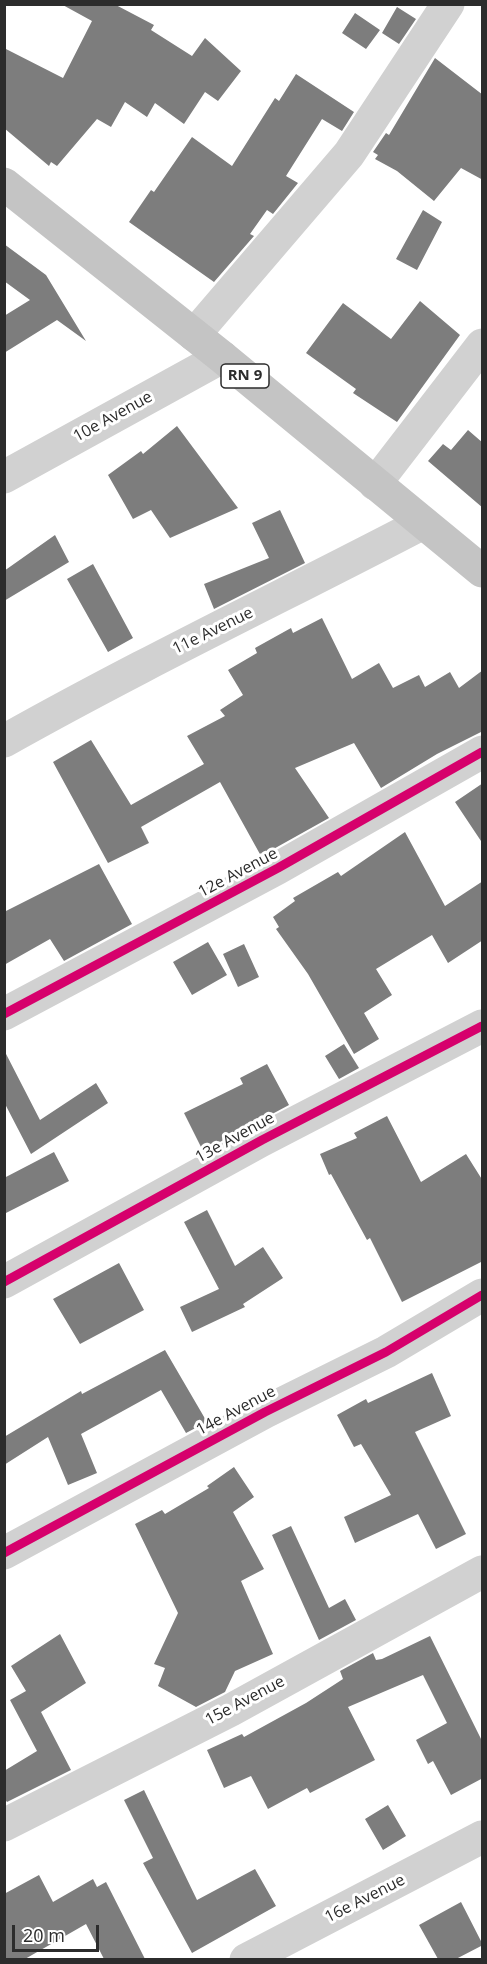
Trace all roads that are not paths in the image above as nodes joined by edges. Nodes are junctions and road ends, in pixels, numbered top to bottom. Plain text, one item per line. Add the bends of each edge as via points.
1 (448, 4) edge
2 (4, 184) edge
3 (194, 335) junction
4 (483, 345) edge
5 (222, 357) junction
6 (4, 477) edge
7 (375, 484) junction
8 (423, 523) junction
9 (483, 571) edge
10 (4, 741) edge
11 (483, 752) edge
12 (4, 1014) edge
13 (483, 1026) edge
14 (4, 1282) edge
15 (483, 1295) edge
16 (4, 1553) edge
17 (483, 1572) edge
18 (4, 1826) edge
19 (483, 1837) edge
20 (246, 1959) edge

1 - 3 street via 349,154
2 - 3 main road, RN 9
3 - 5 main road, RN 9
4 - 7 street
5 - 6 street, 10e Avenue
5 - 7 main road, RN 9
7 - 8 main road, RN 9
8 - 9 main road, RN 9
8 - 10 street, 11e Avenue via 97,689
11 - 12 street, 12e Avenue via 278,868
13 - 14 street, 13e Avenue via 262,1140
15 - 16 street, 14e Avenue via 386,1352 265,1412
17 - 18 street, 15e Avenue via 231,1710
19 - 20 street, 16e Avenue

